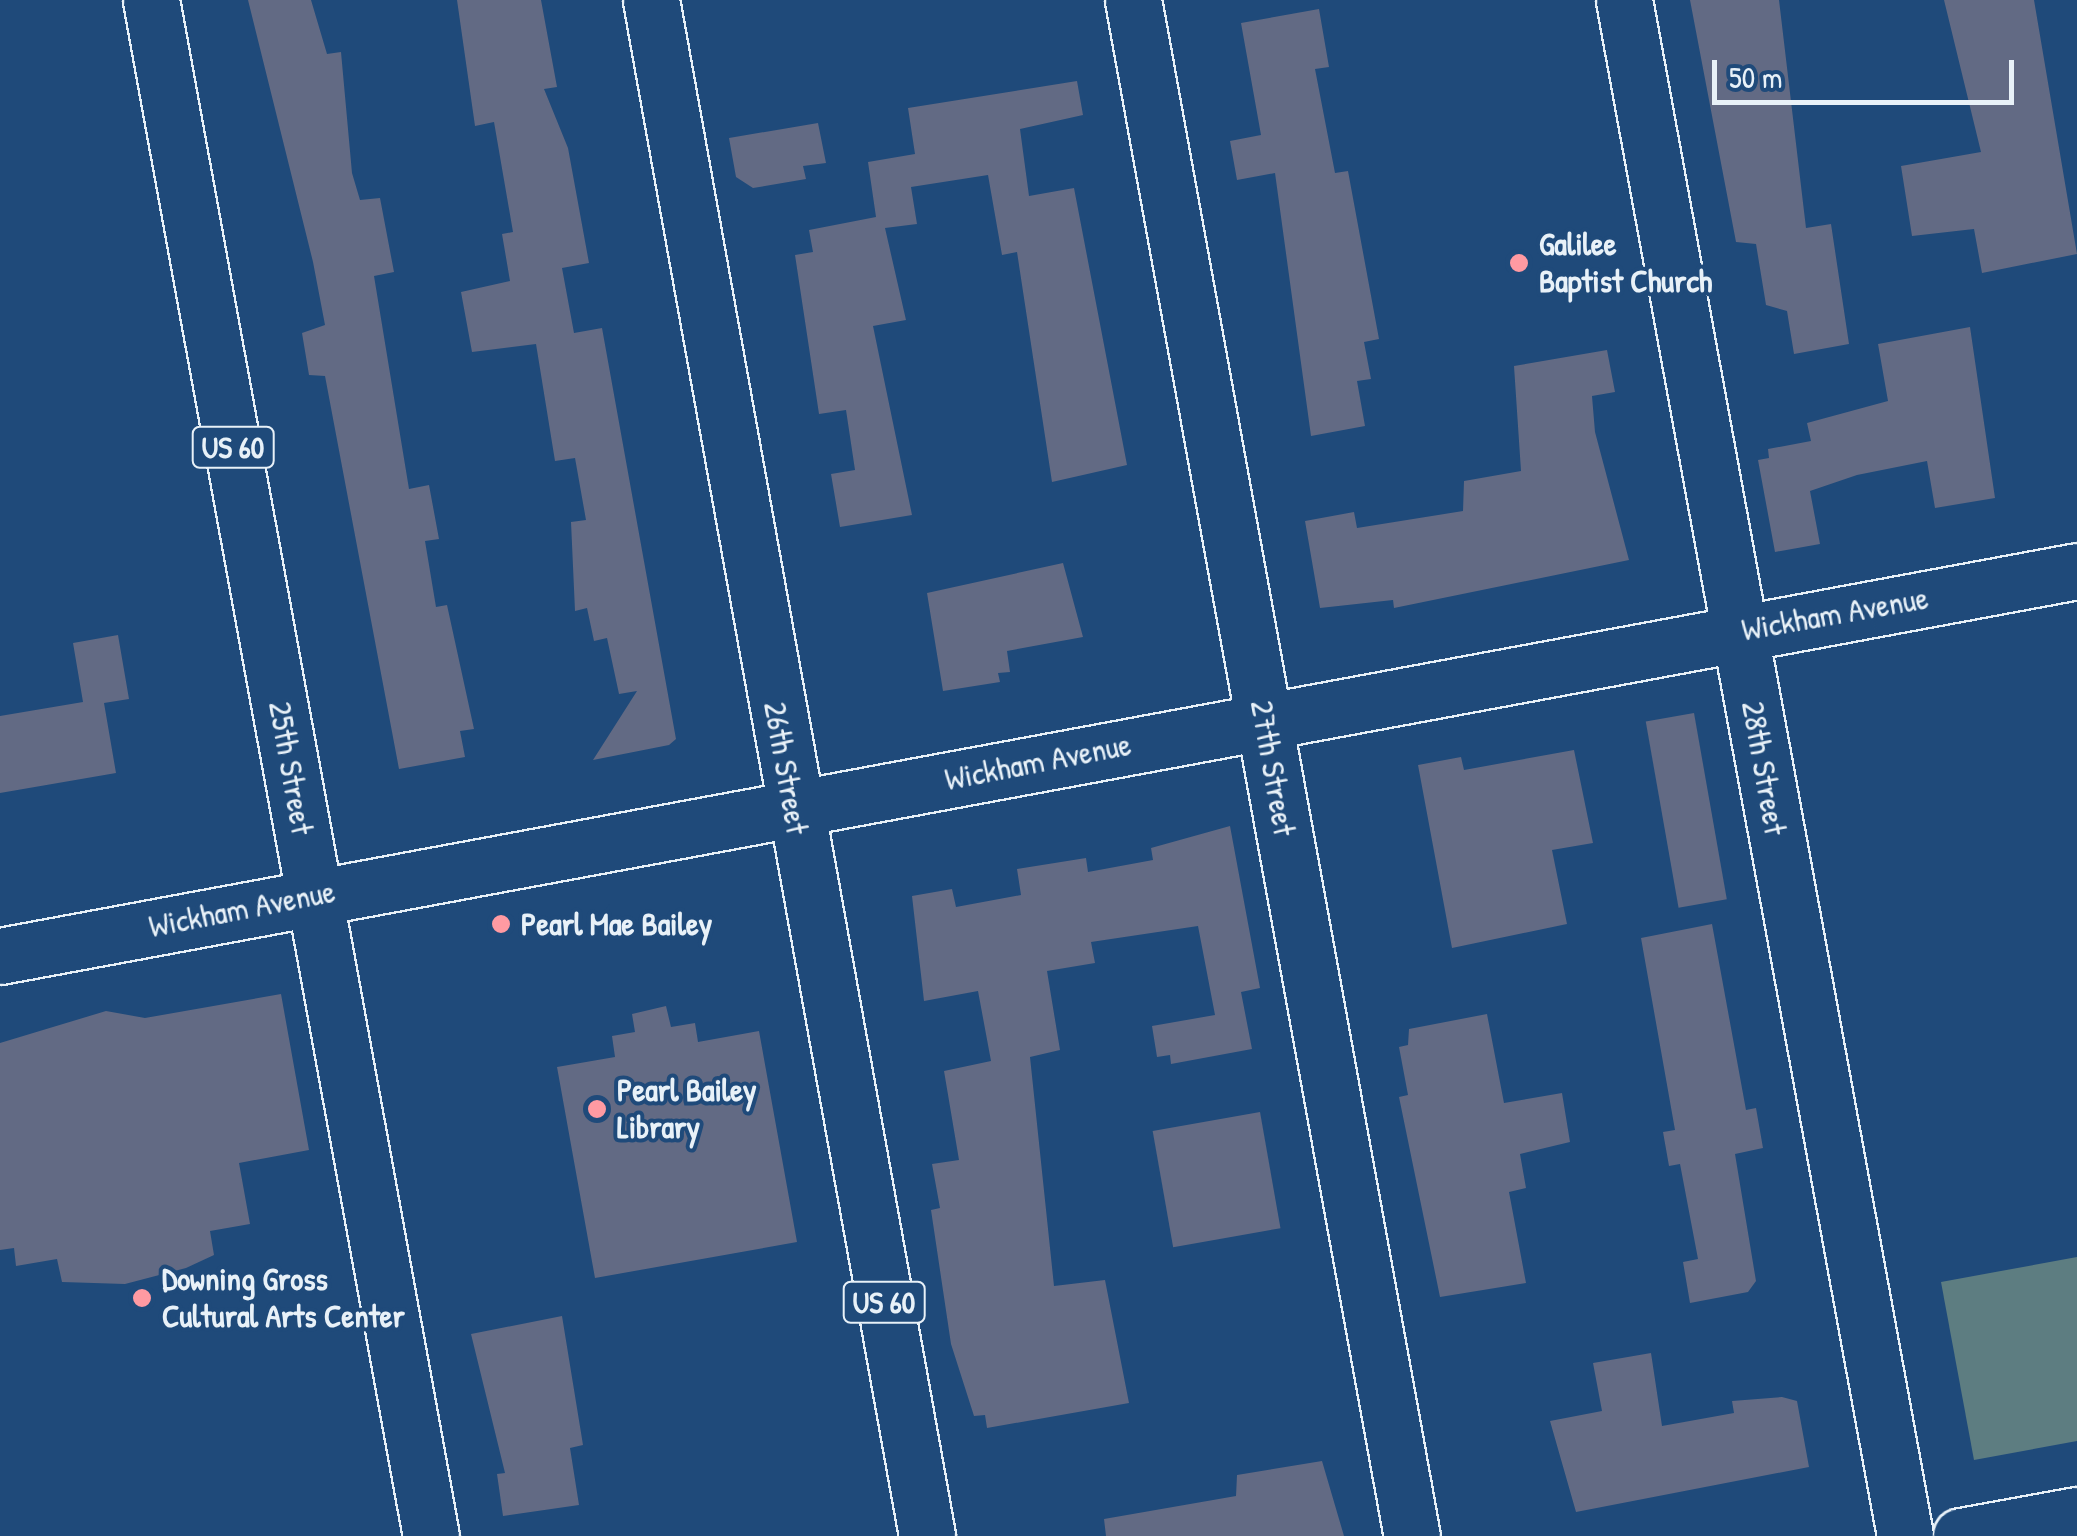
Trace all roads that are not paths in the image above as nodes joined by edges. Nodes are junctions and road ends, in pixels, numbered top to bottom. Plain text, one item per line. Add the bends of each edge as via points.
1 (151, 0) edge
2 (651, 0) edge
3 (1133, 0) edge
4 (1624, 0) edge
5 (2077, 570) edge
6 (1740, 631) junction
7 (1264, 720) junction
8 (793, 808) junction
9 (314, 894) junction
10 (0, 956) edge
11 (2077, 1516) edge
12 (431, 1536) edge
13 (927, 1536) edge
14 (1412, 1536) edge
15 (1905, 1536) edge
16 (1961, 1536) edge

1 - 9 main road, 25th Street / US 60
2 - 8 main road, 26th Street / US 60
3 - 7 main road, 27th Street
4 - 6 main road, 28th Street
5 - 6 main road, Wickham Avenue
6 - 7 main road, Wickham Avenue
6 - 15 main road, 28th Street
7 - 8 main road, Wickham Avenue
7 - 14 main road, 27th Street
8 - 9 main road, Wickham Avenue
8 - 13 main road, 26th Street / US 60
9 - 10 main road, Wickham Avenue
9 - 12 main road, 25th Street / US 60
11 - 16 main road

